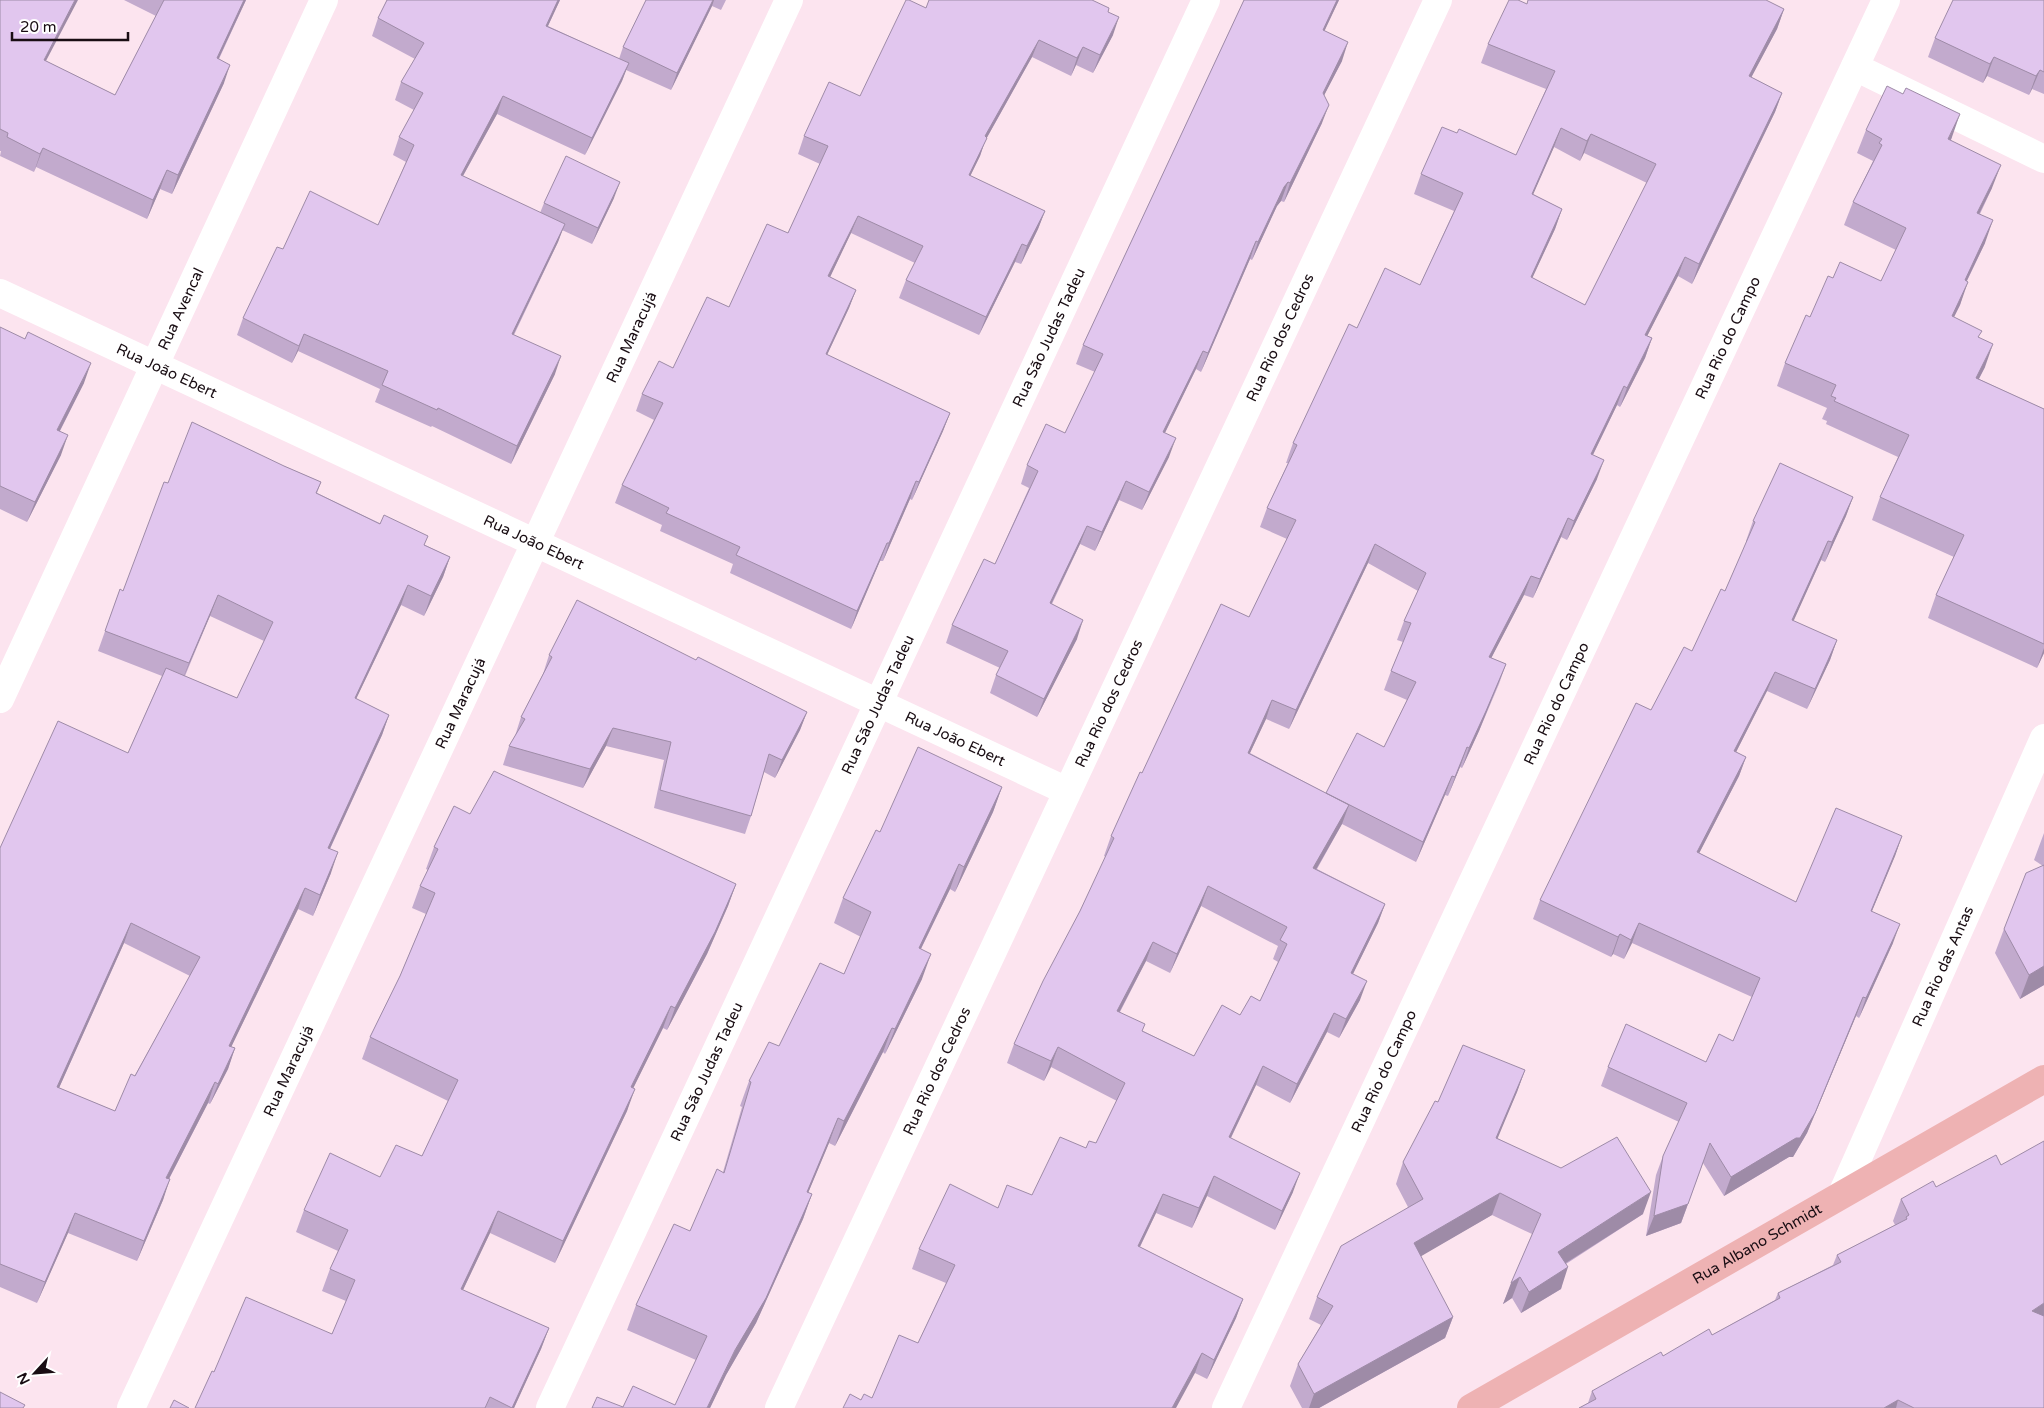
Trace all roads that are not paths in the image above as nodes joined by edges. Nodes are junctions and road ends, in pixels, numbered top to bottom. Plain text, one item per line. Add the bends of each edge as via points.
1 (324, 0) edge
2 (789, 0) edge
3 (1206, 0) edge
4 (1438, 0) edge
5 (1886, 0) edge
6 (1854, 67) junction
7 (2044, 158) edge
8 (0, 293) edge
9 (154, 365) junction
10 (535, 543) junction
11 (0, 699) edge
12 (878, 703) junction
13 (2044, 738) edge
14 (1068, 792) junction
15 (2044, 1079) edge
16 (1842, 1194) junction
17 (131, 1408) edge
18 (550, 1408) edge
19 (779, 1408) edge
20 (1226, 1408) edge
21 (1470, 1408) edge

1 - 9 street, Rua Avencal
2 - 10 street, Rua Maracujá
3 - 12 street, Rua São Judas Tadeu
4 - 14 street, Rua Rio dos Cedros
5 - 6 street, Rua Rio do Campo
6 - 7 street
6 - 20 street, Rua Rio do Campo
8 - 9 street, Rua João Ebert
9 - 10 street, Rua João Ebert
9 - 11 street, Rua Avencal
10 - 12 street, Rua João Ebert
10 - 17 street, Rua Maracujá
12 - 14 street, Rua João Ebert
12 - 18 street, Rua São Judas Tadeu
13 - 16 street, Rua Rio das Antas
14 - 19 street, Rua Rio dos Cedros
15 - 16 main road, Rua Albano Schmidt
16 - 21 main road, Rua Albano Schmidt

